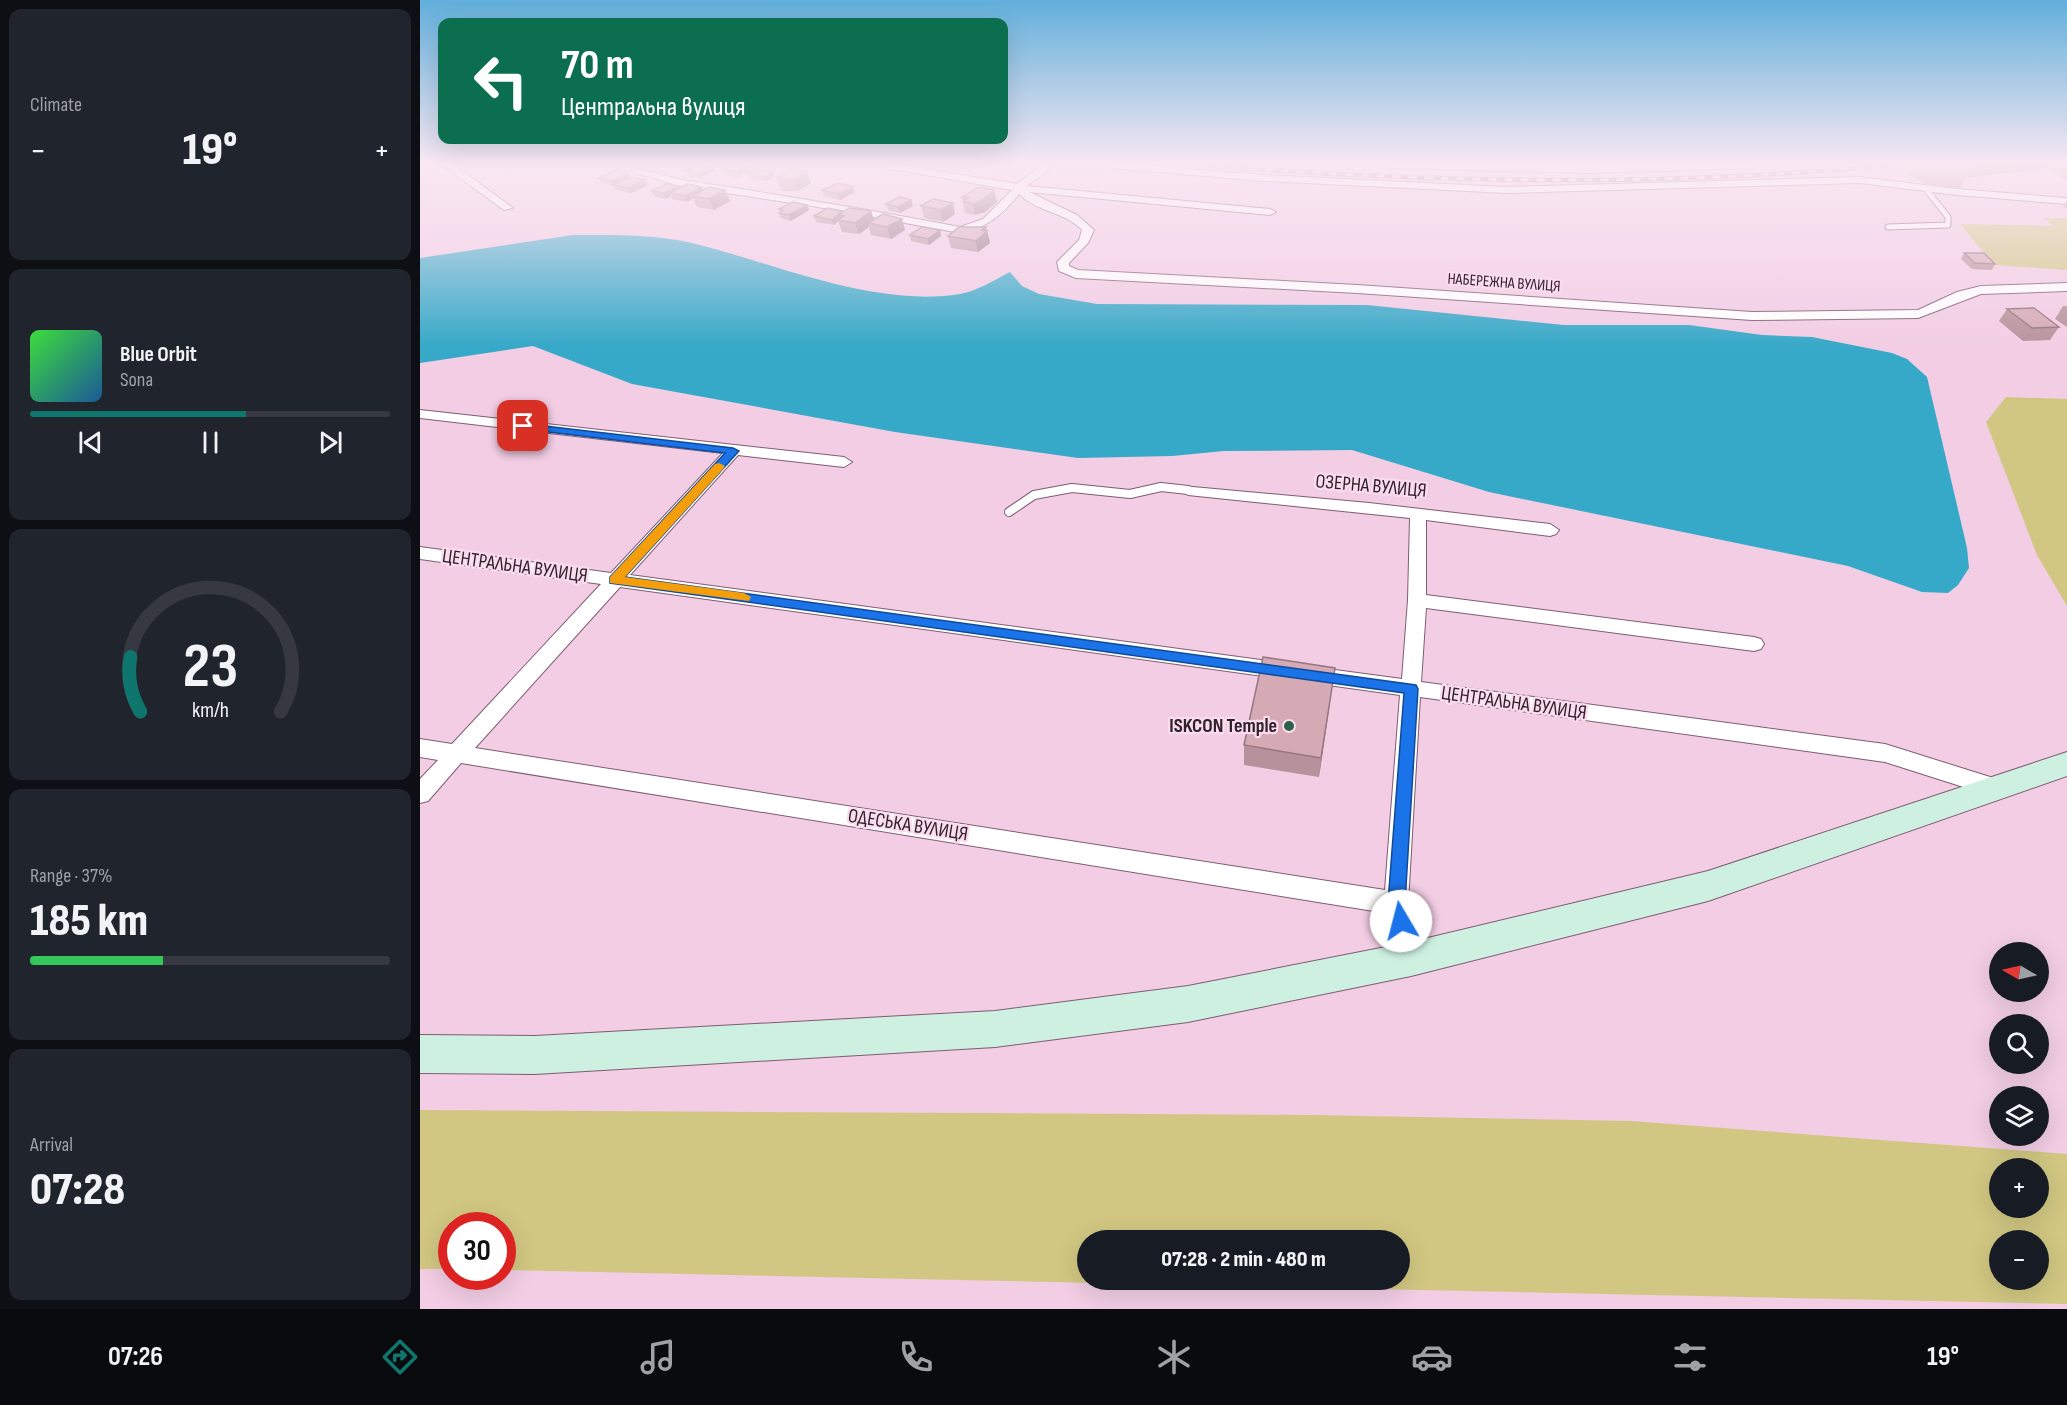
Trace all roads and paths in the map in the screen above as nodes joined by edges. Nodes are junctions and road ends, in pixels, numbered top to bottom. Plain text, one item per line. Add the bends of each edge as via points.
1 (929, 226) edge
2 (977, 226) edge
3 (1084, 226) edge
4 (1915, 226) edge
5 (1888, 227) dead end
6 (2067, 287) edge
7 (420, 414) edge
8 (733, 451) junction
9 (844, 462) dead end
10 (1188, 490) joint
11 (1009, 512) dead end
12 (1418, 514) junction
13 (1550, 530) dead end
14 (420, 554) edge
15 (615, 580) junction
16 (1417, 600) junction
17 (1754, 644) dead end
18 (1411, 689) junction
19 (420, 748) edge
20 (457, 754) junction
21 (2067, 764) edge
22 (1998, 789) junction
23 (420, 794) edge
24 (1396, 903) junction
25 (1411, 959) junction
26 (420, 1054) edge

1 - 2 street via 968,230
3 - 6 street, НАБЕРЕЖНА ВУЛИЦЯ via 1088,230 1083,241 1063,262 1067,272 1752,316 1918,314 1939,309 1972,291
4 - 5 lane
7 - 8 street
8 - 9 street
8 - 15 street
10 - 11 lane via 1161,487 1130,494 1072,488 1034,495
10 - 12 street, ОЗЕРНА ВУЛИЦЯ
12 - 13 street, ОЗЕРНА ВУЛИЦЯ via 1435,513
12 - 16 street
14 - 15 street, ЦЕНТРАЛЬНА ВУЛИЦЯ
15 - 18 street, ЦЕНТРАЛЬНА ВУЛИЦЯ
15 - 20 street
16 - 17 street
16 - 18 street
18 - 22 street, ЦЕНТРАЛЬНА ВУЛИЦЯ via 1885,753
18 - 24 street
19 - 20 street, ОДЕСЬКА ВУЛИЦЯ
20 - 23 street
20 - 24 street, ОДЕСЬКА ВУЛИЦЯ
21 - 22 main road
22 - 25 main road via 1708,886
24 - 25 street
25 - 26 main road via 1188,1004 995,1029 535,1055

